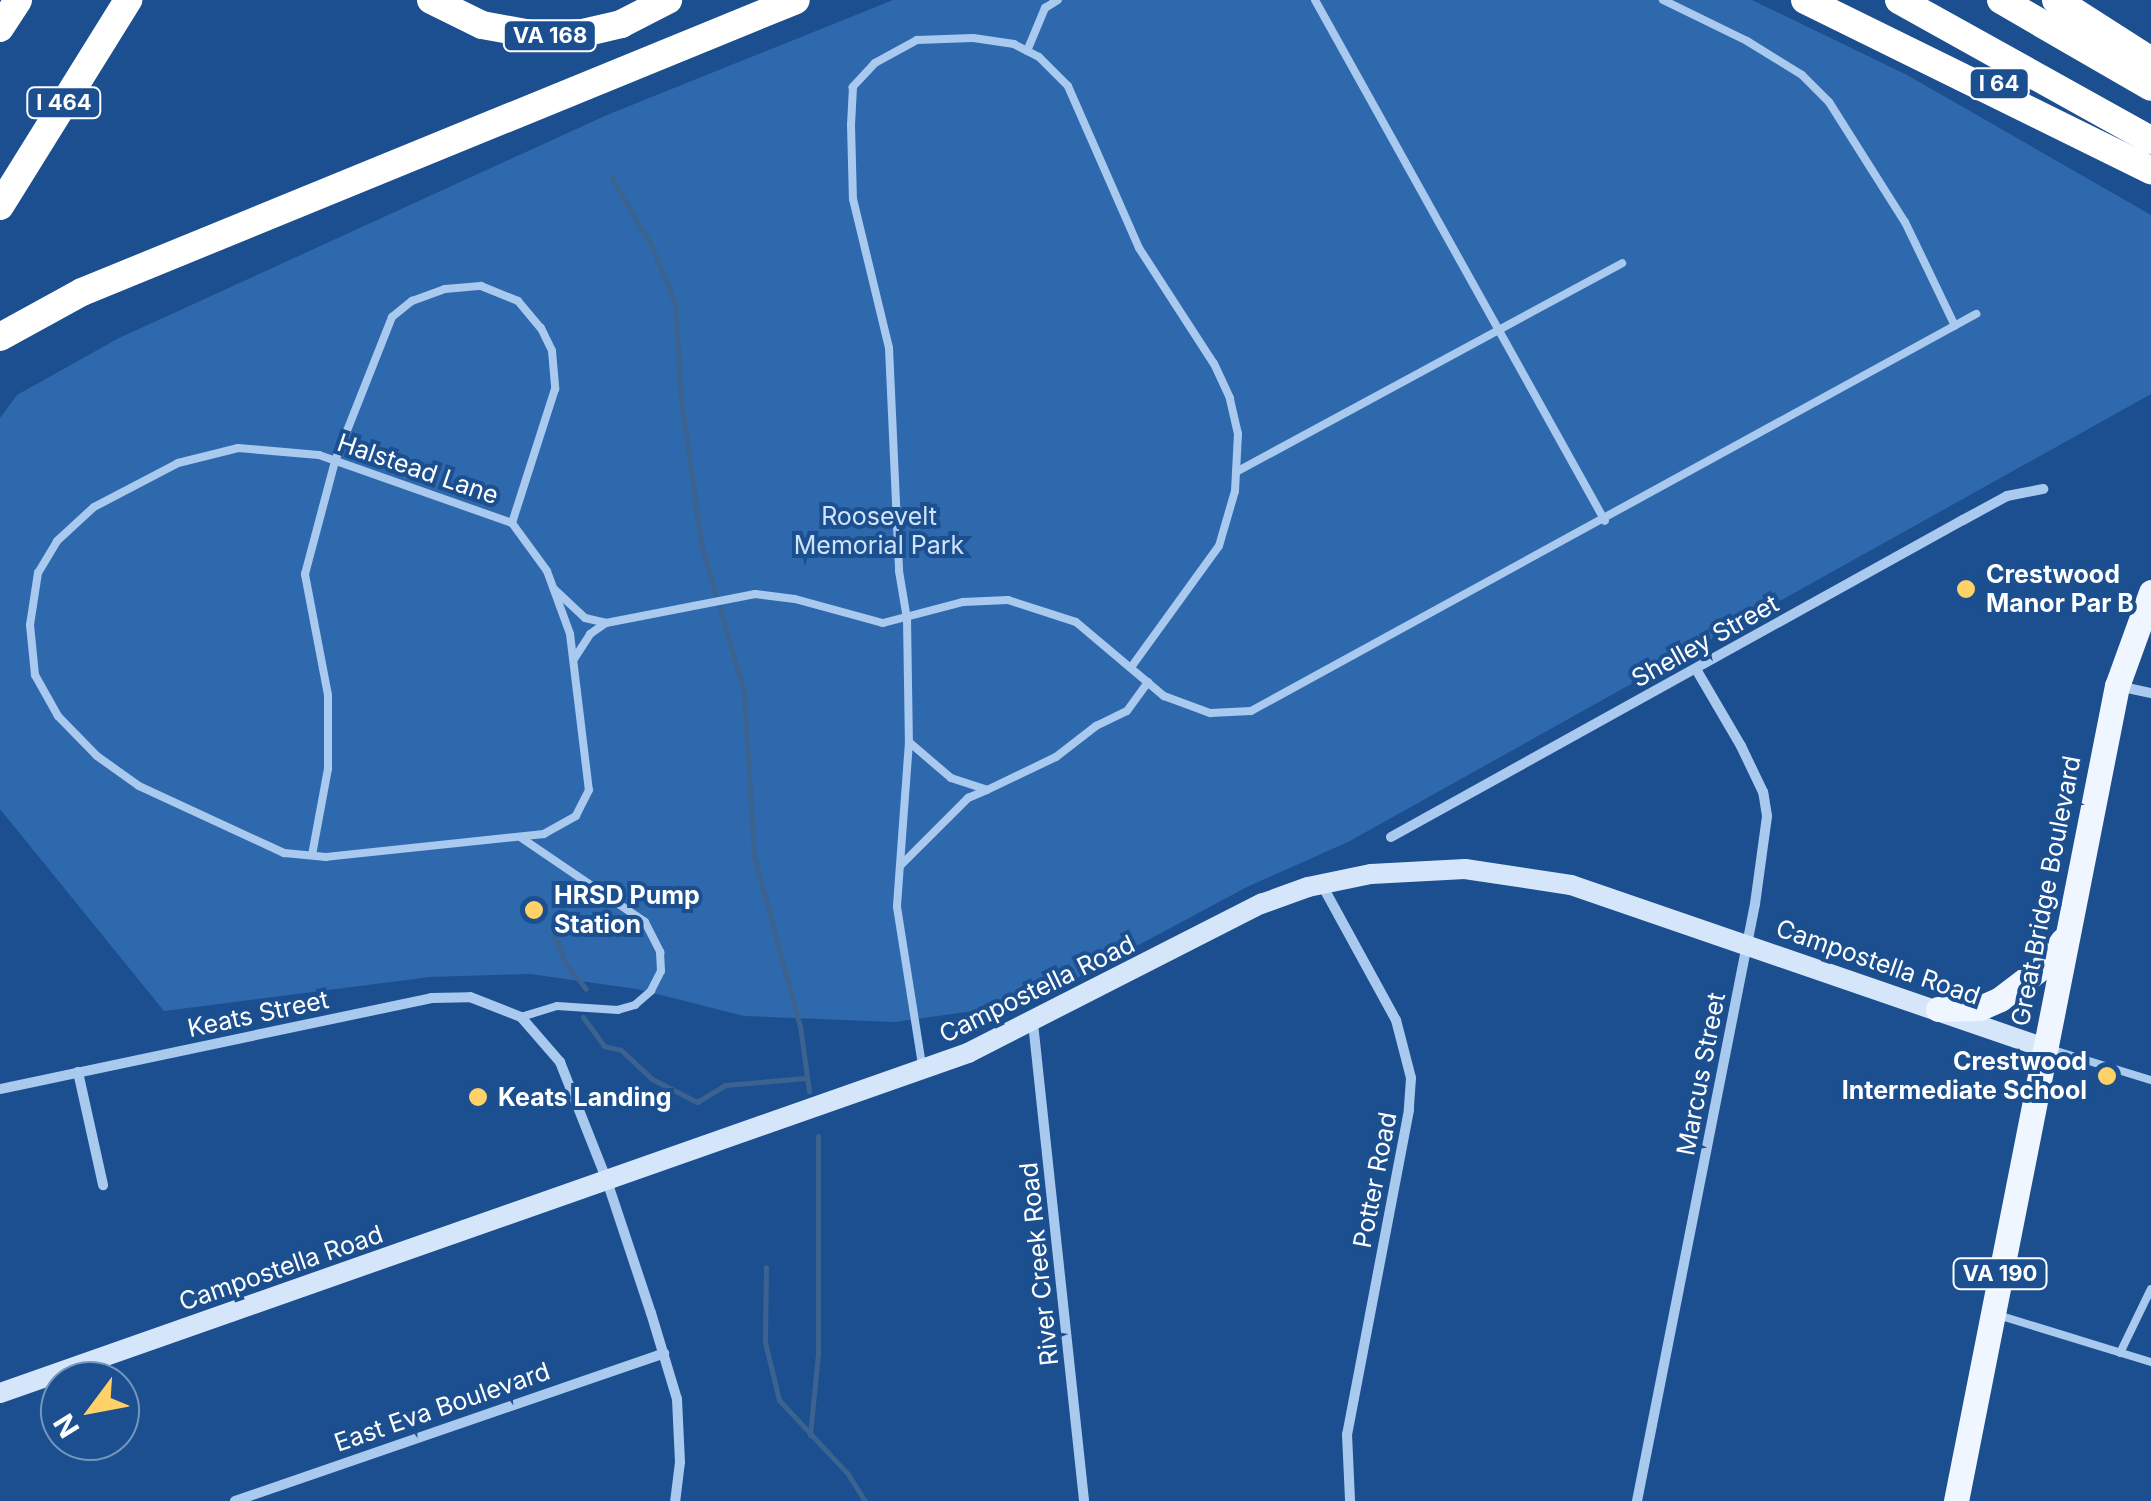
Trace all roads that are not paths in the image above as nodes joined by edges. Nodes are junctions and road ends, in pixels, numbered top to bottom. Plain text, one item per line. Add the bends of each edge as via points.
1 (18, 0) edge
2 (128, 0) edge
3 (432, 0) edge
4 (668, 0) edge
5 (796, 0) edge
6 (1058, 0) edge
7 (1315, 0) edge
8 (1664, 0) edge
9 (1806, 0) edge
10 (1846, 0) edge
11 (1899, 0) edge
12 (2001, 0) edge
13 (2056, 0) edge
14 (0, 28) edge
15 (1027, 51) junction
16 (2151, 61) edge
17 (2151, 86) edge
18 (2151, 140) edge
19 (2151, 170) edge
20 (0, 206) edge
21 (1622, 263) dead end
22 (1976, 314) dead end
23 (1955, 326) junction
24 (1501, 329) junction
25 (0, 338) edge
26 (335, 460) junction
27 (1236, 472) junction
28 (2043, 489) dead end
29 (1604, 521) junction
30 (512, 523) junction
31 (554, 589) junction
32 (2151, 592) edge
33 (907, 619) junction
34 (606, 622) junction
35 (574, 658) junction
36 (1132, 666) junction
37 (1696, 669) junction
38 (1148, 682) junction
39 (2117, 686) junction
40 (2151, 692) edge
41 (909, 742) junction
42 (987, 790) junction
43 (520, 837) junction
44 (1391, 837) dead end
45 (312, 856) junction
46 (899, 867) junction
47 (1321, 884) junction
48 (2068, 932) junction
49 (1747, 942) junction
50 (1938, 1009) junction
51 (521, 1018) junction
52 (1033, 1023) junction
53 (2046, 1048) junction
54 (923, 1070) junction
55 (78, 1072) junction
56 (2151, 1080) edge
57 (0, 1089) edge
58 (607, 1181) junction
59 (103, 1185) dead end
60 (2151, 1289) edge
61 (1992, 1313) junction
62 (664, 1353) junction
63 (2120, 1353) junction
64 (2151, 1362) edge
65 (0, 1392) edge
66 (234, 1501) edge
67 (674, 1501) edge
68 (1084, 1501) edge
69 (1350, 1501) edge
70 (1637, 1501) edge
71 (1956, 1501) edge

1 - 14 highway
2 - 20 highway, I 464
3 - 4 highway, VA 168 via 482,25 564,36 620,24
5 - 25 highway via 128,272
6 - 15 lane via 1044,8
7 - 24 lane
8 - 23 lane via 1748,41 1830,102 1905,222
9 - 19 highway
10 - 19 highway, I 64
11 - 18 highway
12 - 17 highway
13 - 16 highway
15 - 27 lane via 1068,86 1139,248 1214,364 1238,434
15 - 33 lane via 973,38 917,40 876,63 853,86 853,199 889,348
21 - 24 lane
22 - 23 lane
23 - 29 lane
24 - 27 lane
24 - 29 lane
26 - 30 lane, Halstead Lane
26 - 30 lane via 392,317 412,300 445,288 481,286 518,301 552,351 556,389
26 - 45 lane via 306,574 328,695 328,769
26 - 45 lane, Halstead Lane via 238,448 178,463 94,507 58,541 38,573 30,625 35,674 58,716 97,756 139,786 284,853
27 - 36 lane via 1219,546
28 - 37 street, Shelley Street via 2007,496
29 - 38 lane via 1251,711 1210,713 1164,696
30 - 31 lane, Halstead Lane
31 - 34 lane via 584,618
31 - 35 lane, Halstead Lane
32 - 39 main road, Great Bridge Boulevard / VA 190
33 - 34 lane via 883,624 755,594
33 - 36 lane via 963,602 1008,600 1076,622
33 - 41 lane
34 - 35 lane
35 - 43 lane, Halstead Lane via 589,790 576,816 560,827
36 - 38 lane
37 - 44 street, Shelley Street
37 - 49 street, Marcus Street via 1764,792 1764,856
38 - 42 lane via 1127,711 1056,758
39 - 40 street
39 - 48 main road, Great Bridge Boulevard / VA 190
41 - 42 lane via 952,778
41 - 46 lane
42 - 46 lane via 946,817
43 - 45 lane, Halstead Lane
43 - 51 lane via 645,922 661,971 651,991 618,1010 558,1006
46 - 54 lane via 897,907
47 - 49 main road, Campostella Road via 1414,869 1497,871 1571,885
47 - 52 main road, Campostella Road via 1261,904
47 - 69 street, Potter Road via 1396,1020 1411,1078 1349,1422
48 - 50 main road via 2046,964 2000,1000 1980,1008
48 - 53 main road, Great Bridge Boulevard / VA 190
49 - 50 main road, Campostella Road
49 - 70 street, Marcus Street
50 - 53 main road, Campostella Road
51 - 55 street, Keats Street via 470,997 430,998
51 - 58 street, Keats Street via 560,1062
52 - 54 main road, Campostella Road
52 - 68 street, River Creek Road
53 - 56 lane
53 - 61 main road, Great Bridge Boulevard / VA 190
54 - 58 main road, Campostella Road
55 - 57 street, Keats Street
55 - 59 street
58 - 62 street, Keats Street
58 - 65 main road, Campostella Road
60 - 63 lane
61 - 63 lane
61 - 71 main road, Great Bridge Boulevard / VA 190
62 - 66 street, East Eva Boulevard
62 - 67 street, Keats Street via 680,1435
63 - 64 lane

